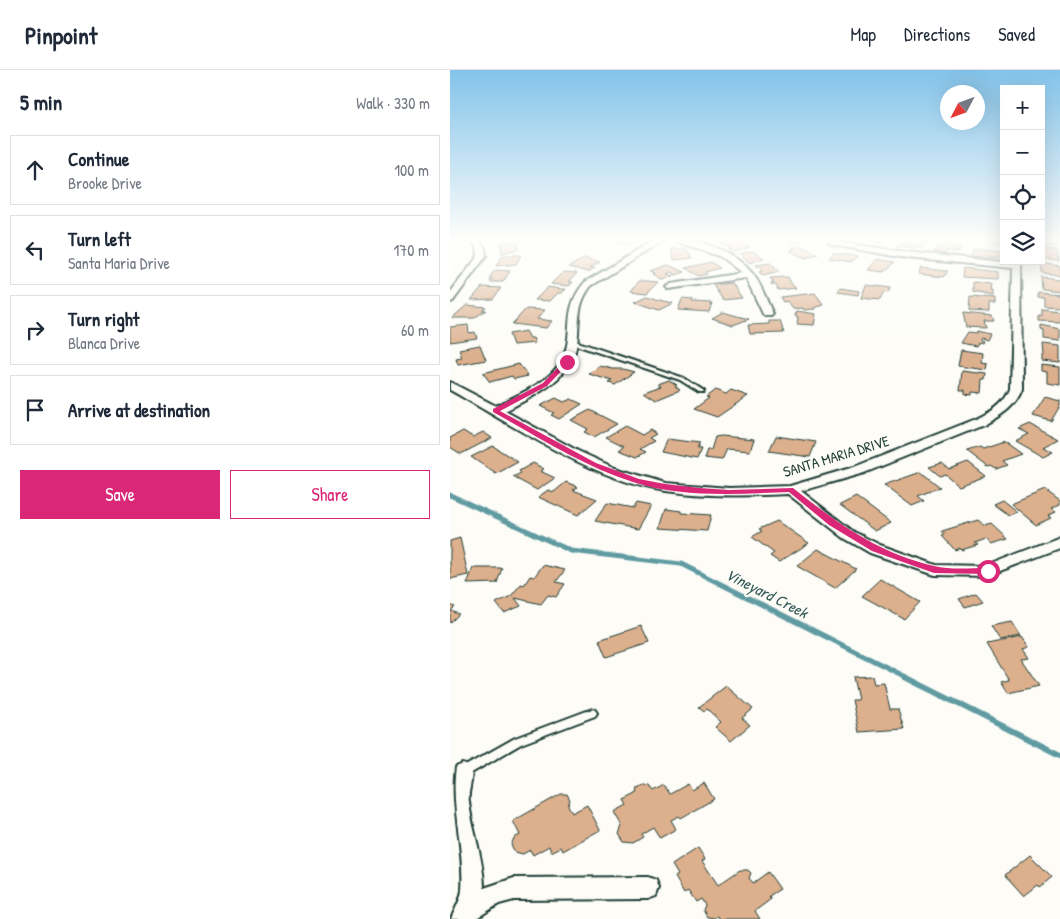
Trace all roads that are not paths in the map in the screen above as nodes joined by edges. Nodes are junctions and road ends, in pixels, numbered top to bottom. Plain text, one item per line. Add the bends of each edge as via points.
1 (466, 278) edge
2 (599, 278) edge
3 (731, 278) edge
4 (749, 278) edge
5 (1017, 278) edge
6 (671, 287) dead end
7 (450, 299) edge
8 (768, 314) dead end
9 (572, 342) junction
10 (450, 386) edge
11 (701, 391) dead end
12 (495, 411) junction
13 (790, 490) junction
14 (1060, 542) edge
15 (592, 713) dead end
16 (463, 773) joint
17 (648, 888) dead end
18 (467, 914) edge

1 - 7 street
2 - 9 street via 588,284 574,306
3 - 6 street
4 - 8 street
5 - 13 street, SANTA MARIA DRIVE via 1016,389 1012,400 999,412 980,422 859,470
9 - 11 lane via 682,379
9 - 12 street via 567,362 545,385
10 - 12 street, SANTA MARIA DRIVE
12 - 13 street, SANTA MARIA DRIVE via 593,464 636,480 665,487 719,492
13 - 14 street via 849,535 875,549 934,570 988,571
15 - 16 lane via 518,741
16 - 18 street via 458,798 474,874
17 - 18 street via 514,889 495,894

